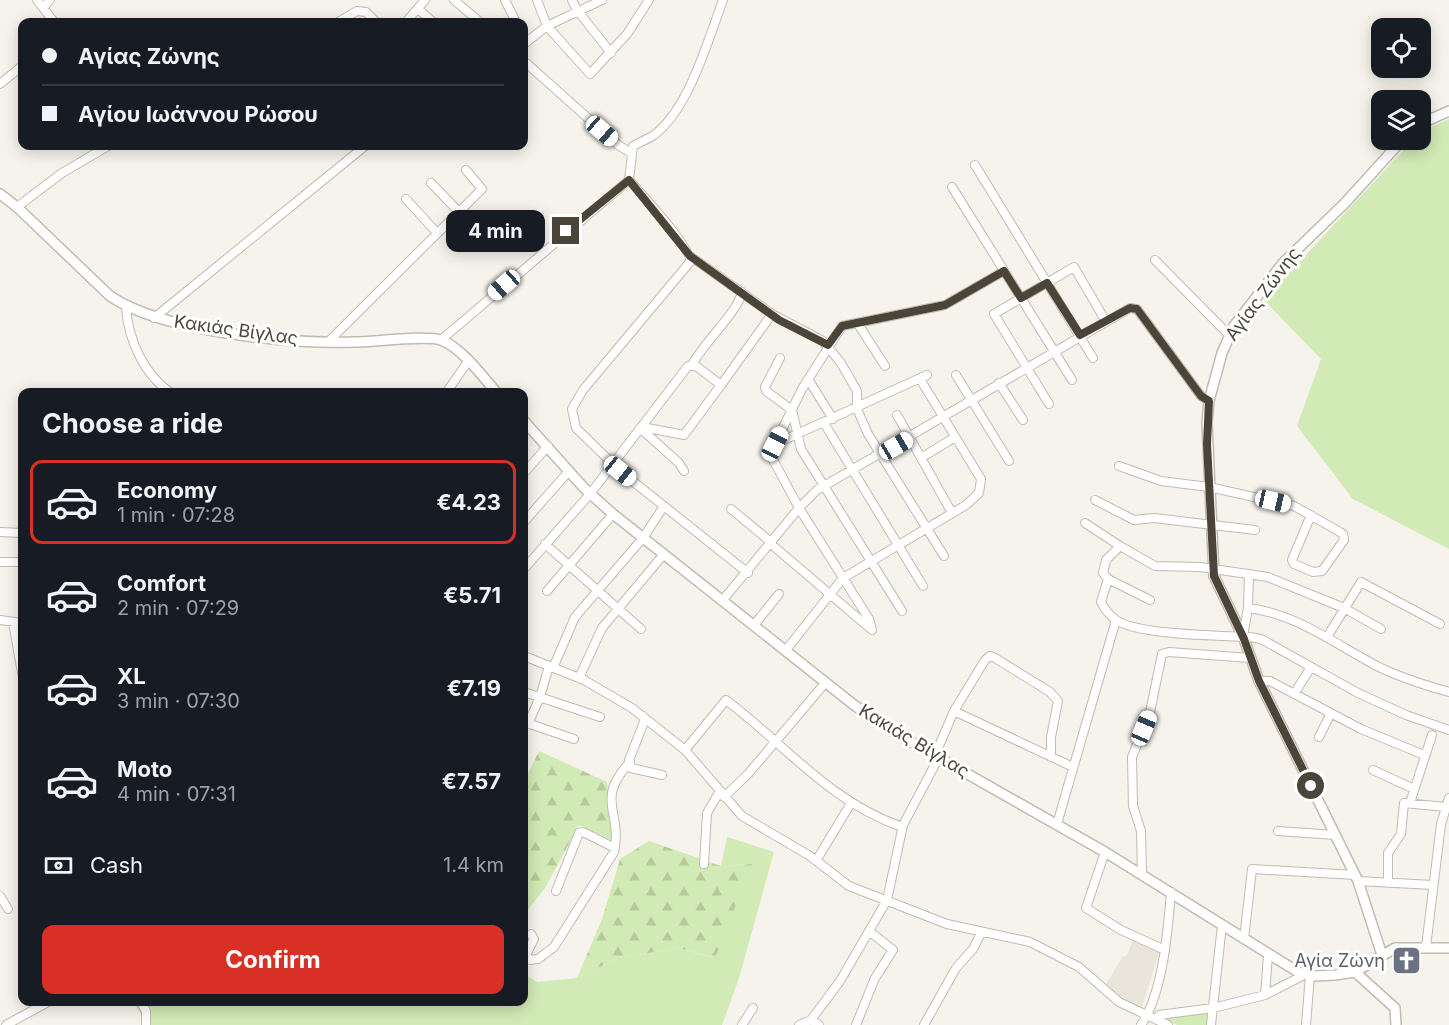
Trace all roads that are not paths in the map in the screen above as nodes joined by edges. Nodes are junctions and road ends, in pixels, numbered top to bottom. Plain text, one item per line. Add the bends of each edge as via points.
1 (37, 0) edge
2 (50, 0) edge
3 (425, 0) edge
4 (454, 0) edge
5 (505, 0) edge
6 (537, 0) edge
7 (572, 0) edge
8 (602, 0) edge
9 (649, 0) edge
10 (723, 0) edge
11 (43, 8) junction
12 (418, 9) junction
13 (577, 10) junction
14 (51, 18) edge
15 (344, 18) edge
16 (372, 18) edge
17 (410, 18) edge
18 (428, 18) edge
19 (475, 18) edge
20 (514, 18) edge
21 (547, 26) junction
22 (528, 38) edge
23 (611, 53) junction
24 (528, 65) edge
25 (18, 69) edge
26 (0, 84) edge
27 (1449, 111) edge
28 (1431, 119) edge
29 (101, 150) edge
30 (360, 150) edge
31 (1393, 150) edge
32 (631, 153) junction
33 (975, 165) dead end
34 (466, 170) dead end
35 (629, 180) junction
36 (431, 183) dead end
37 (952, 187) dead end
38 (0, 194) edge
39 (406, 199) dead end
40 (17, 207) junction
41 (459, 212) junction
42 (437, 232) junction
43 (690, 256) junction
44 (1155, 260) dead end
45 (1004, 271) junction
46 (1047, 283) junction
47 (742, 292) junction
48 (1021, 298) junction
49 (126, 307) junction
50 (772, 314) junction
51 (154, 318) junction
52 (1105, 320) junction
53 (858, 324) junction
54 (1080, 335) junction
55 (1229, 335) junction
56 (441, 340) junction
57 (328, 342) junction
58 (828, 345) junction
59 (1054, 351) junction
60 (780, 358) dead end
61 (1093, 358) dead end
62 (469, 360) junction
63 (692, 365) junction
64 (885, 366) dead end
65 (1026, 368) junction
66 (956, 375) dead end
67 (808, 379) junction
68 (1072, 380) dead end
69 (999, 383) junction
70 (721, 385) junction
71 (164, 388) edge
72 (449, 388) edge
73 (493, 388) edge
74 (971, 400) junction
75 (1209, 401) junction
76 (1049, 404) dead end
77 (856, 409) junction
78 (792, 410) junction
79 (897, 415) dead end
80 (944, 416) junction
81 (1023, 420) dead end
82 (829, 421) junction
83 (528, 425) edge
84 (641, 427) junction
85 (796, 435) junction
86 (955, 437) junction
87 (909, 438) junction
88 (775, 444) junction
89 (548, 446) junction
90 (881, 454) junction
91 (921, 458) junction
92 (1009, 461) dead end
93 (613, 464) junction
94 (1119, 466) dead end
95 (528, 468) edge
96 (853, 470) junction
97 (569, 471) junction
98 (684, 471) dead end
99 (826, 485) junction
100 (1209, 487) junction
101 (590, 494) junction
102 (1095, 500) dead end
103 (664, 506) junction
104 (799, 508) junction
105 (731, 509) dead end
106 (952, 513) junction
107 (613, 514) junction
108 (1311, 515) junction
109 (528, 517) edge
110 (1085, 523) dead end
111 (1210, 525) junction
112 (926, 529) junction
113 (1255, 530) dead end
114 (0, 532) edge
115 (18, 533) edge
116 (643, 538) junction
117 (546, 544) junction
118 (771, 544) junction
119 (898, 545) junction
120 (1120, 546) junction
121 (664, 554) junction
122 (944, 556) dead end
123 (0, 562) edge
124 (18, 562) edge
125 (871, 562) junction
126 (528, 564) edge
127 (570, 565) junction
128 (1213, 569) junction
129 (748, 573) junction
130 (1250, 574) junction
131 (843, 579) junction
132 (1108, 579) junction
133 (922, 586) dead end
134 (547, 591) dead end
135 (597, 591) junction
136 (779, 594) dead end
137 (831, 594) junction
138 (1150, 600) dead end
139 (722, 601) junction
140 (1248, 608) junction
141 (1344, 608) junction
142 (617, 609) junction
143 (902, 611) dead end
144 (0, 620) edge
145 (1116, 620) junction
146 (13, 622) junction
147 (18, 623) edge
148 (1440, 624) dead end
149 (754, 625) junction
150 (641, 629) dead end
151 (1381, 629) dead end
152 (1327, 637) junction
153 (1244, 638) junction
154 (786, 650) junction
155 (18, 651) edge
156 (528, 658) edge
157 (1250, 658) junction
158 (551, 667) junction
159 (1311, 667) junction
160 (579, 678) junction
161 (1259, 681) junction
162 (826, 682) junction
163 (1449, 692) edge
164 (528, 693) edge
165 (1294, 694) junction
166 (540, 697) junction
167 (954, 711) junction
168 (1331, 713) junction
169 (643, 716) junction
170 (600, 717) dead end
171 (528, 719) edge
172 (528, 724) edge
173 (1449, 730) edge
174 (1432, 735) dead end
175 (1319, 737) dead end
176 (574, 740) dead end
177 (774, 744) junction
178 (685, 750) junction
179 (1424, 755) junction
180 (937, 756) junction
181 (1051, 757) junction
182 (630, 762) junction
183 (1073, 767) junction
184 (1373, 771) dead end
185 (662, 775) dead end
186 (1414, 789) junction
187 (722, 794) junction
188 (1449, 798) edge
189 (851, 803) junction
190 (1410, 803) junction
191 (1446, 807) junction
192 (1057, 824) junction
193 (902, 827) junction
194 (1278, 831) dead end
195 (1335, 835) junction
196 (615, 848) junction
197 (1105, 852) junction
198 (816, 861) junction
199 (704, 864) dead end
200 (1142, 874) junction
201 (1357, 878) junction
202 (1388, 883) junction
203 (1432, 885) junction
204 (556, 891) dead end
205 (1171, 892) junction
206 (0, 896) edge
207 (887, 900) junction
208 (8, 909) dead end
209 (1222, 925) junction
210 (869, 930) junction
211 (981, 933) junction
212 (531, 934) dead end
213 (1244, 939) junction
214 (1426, 947) junction
215 (1449, 948) edge
216 (1165, 950) junction
217 (528, 951) edge
218 (1268, 955) junction
219 (1382, 955) junction
220 (528, 958) edge
221 (1355, 972) junction
222 (1308, 975) junction
223 (1265, 995) junction
224 (41, 1006) edge
225 (143, 1006) edge
226 (753, 1008) dead end
227 (1213, 1008) junction
228 (1148, 1013) junction
229 (1158, 1017) junction
230 (811, 1020) junction
231 (6, 1025) edge
232 (146, 1025) edge
233 (741, 1025) edge
234 (799, 1025) edge
235 (819, 1025) edge
236 (856, 1025) edge
237 (924, 1025) edge
238 (1141, 1025) edge
239 (1168, 1025) edge
240 (1211, 1025) edge
241 (1305, 1025) edge
242 (1396, 1025) edge

1 - 11 street
2 - 11 street
3 - 12 street
4 - 19 street
5 - 20 street
6 - 21 street
7 - 13 street
8 - 13 street
9 - 23 street
10 - 32 street via 679,106 654,135 633,146
11 - 14 street
12 - 17 street
12 - 18 street
13 - 21 street
13 - 23 street
15 - 16 street via 357,10
21 - 22 street
21 - 23 street via 590,74
24 - 32 street
25 - 26 street
27 - 28 street
29 - 40 street
30 - 51 street
31 - 55 street, Αγίας Ζώνης via 1283,262
32 - 35 street
33 - 46 street
34 - 41 street via 482,189
35 - 43 street
35 - 56 street
36 - 41 street
37 - 45 street
38 - 40 street, Κακιάς Βίγλας
39 - 42 street
40 - 49 street, Κακιάς Βίγλας
41 - 42 street
42 - 57 street
43 - 47 street
43 - 93 street via 690,262 572,405 576,428
44 - 55 street
45 - 48 street
45 - 53 street via 945,305
46 - 48 street
46 - 52 street via 1074,267
46 - 54 street
47 - 50 street
47 - 63 street
48 - 59 street
48 - 65 street via 994,314
49 - 51 street, Κακιάς Βίγλας
49 - 71 street via 130,337
50 - 58 street
50 - 70 street
51 - 57 street, Κακιάς Βίγλας via 244,335
52 - 54 street
52 - 75 street via 1130,308 1137,309 1201,396
53 - 58 street via 842,326
53 - 64 street
54 - 59 street
54 - 61 street
55 - 75 street, Αγίας Ζώνης
56 - 57 street, Κακιάς Βίγλας
56 - 62 street
58 - 67 street
58 - 77 street via 857,391
59 - 65 street
59 - 68 street
60 - 78 street via 765,387
62 - 72 street
62 - 73 street
63 - 70 street
63 - 84 street
65 - 69 street
65 - 76 street
66 - 74 street
67 - 78 street
67 - 82 street
69 - 74 street
69 - 81 street
70 - 84 street via 684,435
74 - 80 street
74 - 92 street
75 - 100 street, Αγίας Ζώνης
77 - 80 street via 923,377
77 - 82 street
77 - 90 street
78 - 85 street
78 - 88 street
79 - 87 street
80 - 86 street
80 - 87 street
82 - 85 street
82 - 96 street
83 - 89 street, Κακιάς Βίγλας
84 - 93 street
84 - 98 street
85 - 88 street
85 - 99 street
86 - 91 street
86 - 106 street via 981,479 981,487 975,498
87 - 90 street
87 - 91 street
88 - 104 street via 770,454
89 - 95 street
89 - 97 street, Κακιάς Βίγλας
90 - 96 street
90 - 112 street
91 - 106 street
93 - 101 street
93 - 103 street
94 - 100 street via 1161,481
96 - 99 street
96 - 119 street
97 - 101 street, Κακιάς Βίγλας
97 - 109 street
99 - 104 street
99 - 125 street
100 - 108 street via 1294,506
100 - 111 street, Αγίας Ζώνης
101 - 107 street, Κακιάς Βίγλας
101 - 117 street
102 - 111 street via 1134,520 1154,518
103 - 116 street
103 - 129 street
104 - 118 street
104 - 131 street
105 - 118 street
106 - 112 street
107 - 116 street, Κακιάς Βίγλας
107 - 127 street
108 - 108 street via 1292,560 1317,572 1322,571 1344,540 1343,534
110 - 120 street
111 - 113 street
111 - 128 street, Αγίας Ζώνης
112 - 119 street
112 - 122 street
114 - 115 street
116 - 121 street, Κακιάς Βίγλας
116 - 135 street
117 - 126 street
117 - 127 street
118 - 129 street
118 - 137 street
119 - 125 street
119 - 133 street
120 - 128 street via 1155,566
120 - 132 street via 1106,560 1103,573
121 - 139 street, Κακιάς Βίγλας
121 - 142 street
123 - 124 street
125 - 131 street
125 - 143 street
127 - 134 street
127 - 135 street
128 - 130 street
128 - 153 street, Αγίας Ζώνης
129 - 139 street
130 - 140 street
130 - 141 street via 1276,580
131 - 137 street
131 - 137 street via 872,630
132 - 138 street
132 - 145 street via 1101,602
135 - 142 street
135 - 158 street via 575,616
136 - 149 street
137 - 154 street
139 - 149 street, Κακιάς Βίγλας
140 - 152 street via 1274,612
140 - 153 street
141 - 148 street via 1361,582
141 - 151 street
141 - 152 street
142 - 150 street
142 - 160 street via 602,628
144 - 146 street
145 - 153 street via 1150,629
145 - 183 street
146 - 147 street
146 - 155 street
149 - 154 street, Κακιάς Βίγλας
152 - 163 street via 1399,676
153 - 157 street, Αγίας Ζώνης
153 - 159 street via 1261,639
154 - 162 street, Κακιάς Βίγλας
156 - 158 street
157 - 161 street, Αγίας Ζώνης
157 - 200 street via 1162,654 1150,712 1132,757 1133,806 1141,831
158 - 160 street
158 - 166 street
159 - 165 street
159 - 173 street via 1390,708
160 - 169 street
161 - 165 street via 1270,681
161 - 195 street, Αγίας Ζώνης
162 - 177 street
162 - 180 street, Κακιάς Βίγλας via 890,730
164 - 166 street
165 - 168 street
166 - 170 street
166 - 171 street
167 - 180 street
167 - 181 street
167 - 181 street via 985,660 995,658 1058,701
168 - 175 street
168 - 179 street
169 - 178 street
169 - 182 street
172 - 176 street
174 - 179 street
177 - 178 street via 726,700
177 - 187 street
177 - 189 street
178 - 187 street
179 - 186 street
180 - 192 street, Κακιάς Βίγλας
180 - 193 street
181 - 183 street
182 - 185 street via 631,768
182 - 196 street via 611,787 611,810 618,838
183 - 192 street
184 - 186 street
186 - 190 street
187 - 198 street via 742,816
187 - 199 street via 707,813
188 - 191 street
189 - 193 street
189 - 198 street
190 - 191 street
190 - 202 street via 1404,803 1401,834 1388,853
191 - 203 street
192 - 197 street, Κακιάς Βίγλας
193 - 207 street
194 - 195 street
195 - 201 street, Αγίας Ζώνης
196 - 204 street via 583,831 579,833
196 - 220 street via 554,947 538,958
197 - 200 street, Κακιάς Βίγλας
197 - 216 street via 1086,908
198 - 207 street via 849,886
200 - 205 street, Κακιάς Βίγλας
201 - 202 street
201 - 213 street via 1252,869
201 - 219 street, Αγίας Ζώνης
202 - 203 street
203 - 214 street
205 - 209 street, Κακιάς Βίγλας
205 - 216 street
206 - 208 street
207 - 210 street
207 - 211 street
209 - 213 street, Κακιάς Βίγλας
209 - 227 street
210 - 230 street via 840,981
210 - 236 street via 893,950 874,978
211 - 228 street via 1021,939 1044,948 1079,967 1119,1002
211 - 237 street
212 - 217 street via 534,939
213 - 218 street, Κακιάς Βίγλας
214 - 215 street
214 - 219 street via 1395,948
216 - 228 street
218 - 222 street, Κακιάς Βίγλας
218 - 223 street
219 - 221 street
221 - 222 street
221 - 242 street via 1395,1008
222 - 223 street
222 - 241 street
223 - 227 street
224 - 231 street
225 - 232 street
226 - 233 street
227 - 229 street
227 - 240 street
228 - 229 street
228 - 238 street
229 - 239 street
230 - 234 street
230 - 235 street

